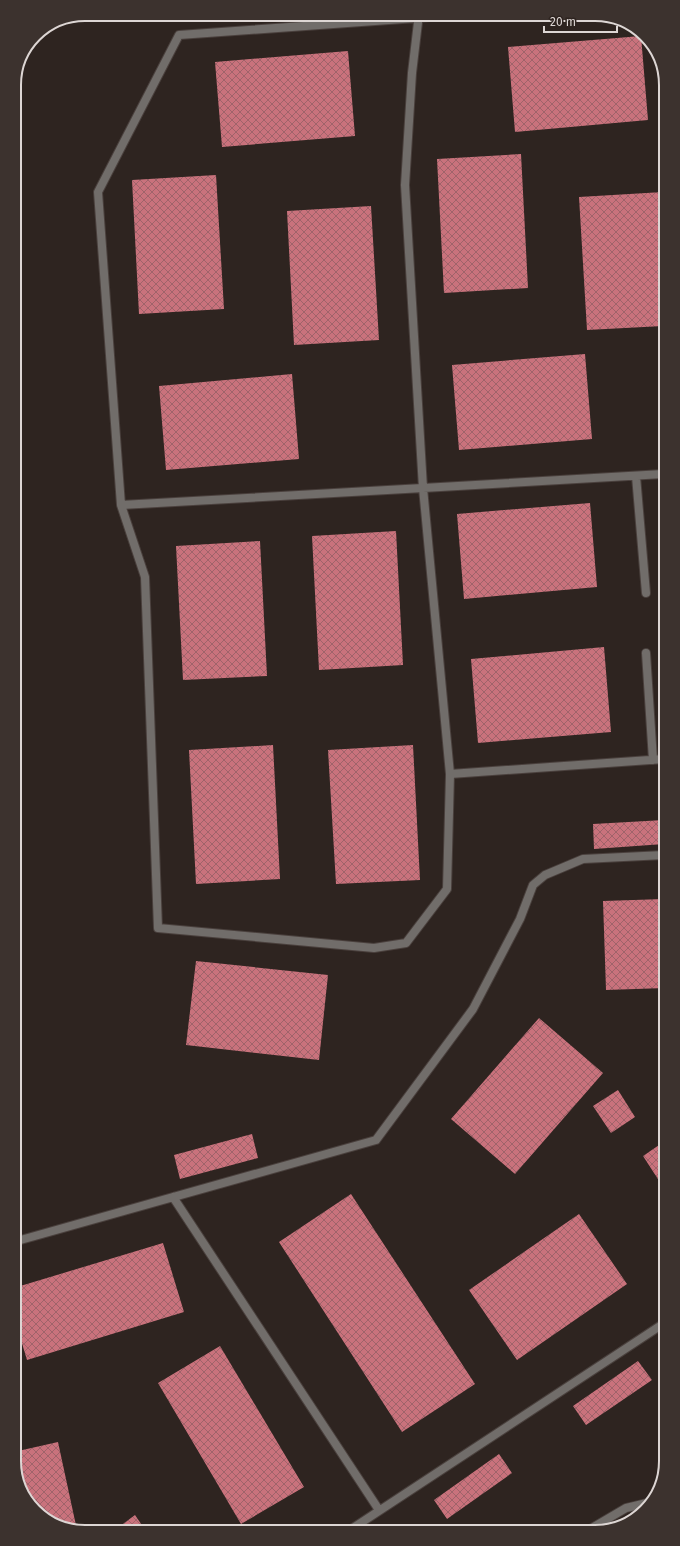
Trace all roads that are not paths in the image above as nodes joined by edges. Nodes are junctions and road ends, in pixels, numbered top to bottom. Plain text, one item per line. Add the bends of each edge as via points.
1 (356, 21) edge
2 (418, 21) edge
3 (659, 474) edge
4 (636, 476) junction
5 (423, 488) junction
6 (121, 505) junction
7 (646, 594) dead end
8 (646, 653) dead end
9 (659, 759) edge
10 (653, 760) junction
11 (450, 774) junction
12 (659, 856) edge
13 (173, 1197) junction
14 (21, 1239) edge
15 (659, 1327) edge
16 (642, 1504) edge
17 (379, 1510) junction
18 (357, 1525) edge
19 (597, 1525) edge

1 - 6 lane via 179,35 98,192
2 - 5 lane via 412,73 405,185
3 - 4 lane
4 - 5 lane
4 - 7 lane
5 - 6 lane
5 - 11 lane
6 - 11 lane via 145,577 158,928 374,948 406,943 447,889
8 - 10 lane
9 - 10 lane
10 - 11 lane
12 - 13 lane via 583,859 545,875 533,885 520,920 473,1009 376,1140
13 - 14 lane
13 - 17 lane
15 - 17 lane
16 - 19 lane via 626,1508
17 - 18 lane

